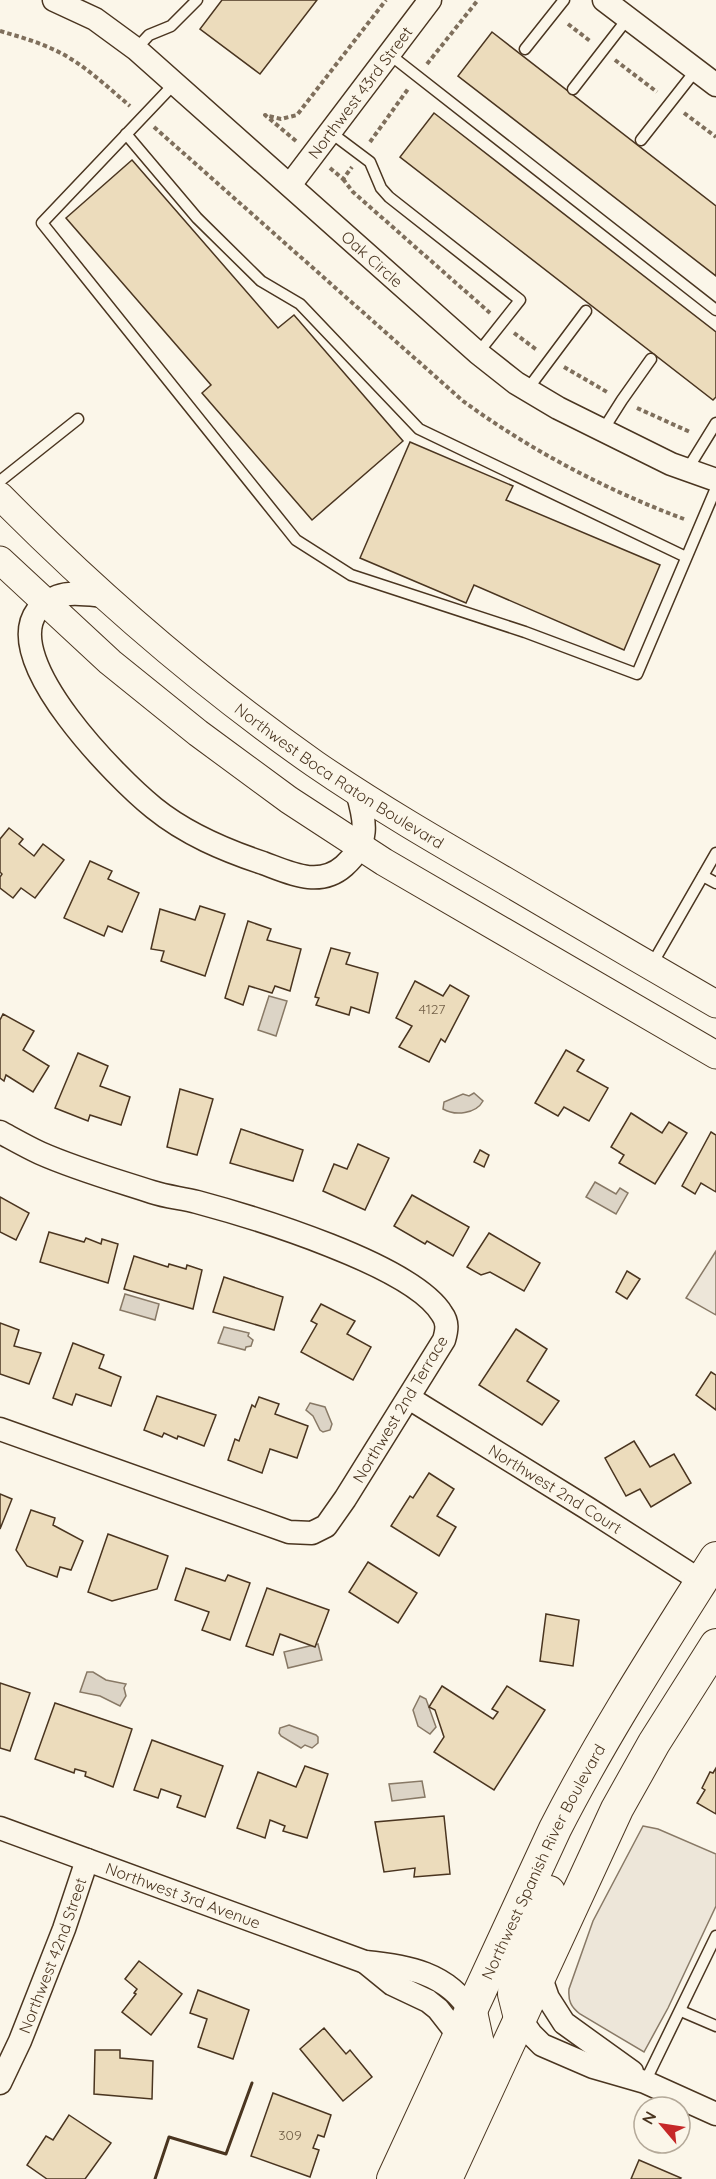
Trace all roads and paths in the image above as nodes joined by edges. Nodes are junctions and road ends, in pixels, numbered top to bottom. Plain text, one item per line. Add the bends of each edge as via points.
1 (54, 0) edge
2 (197, 0) edge
3 (386, 0) edge
4 (430, 0) edge
5 (478, 0) edge
6 (564, 0) edge
7 (604, 0) edge
8 (553, 13) junction
9 (628, 18) junction
10 (0, 31) edge
11 (136, 49) junction
12 (525, 49) dead end
13 (603, 50) junction
14 (389, 54) junction
15 (696, 70) junction
16 (418, 76) junction
17 (175, 83) junction
18 (716, 85) edge
19 (573, 89) dead end
20 (670, 102) junction
21 (142, 117) junction
22 (330, 132) junction
23 (126, 134) junction
24 (716, 137) edge
25 (641, 140) dead end
26 (361, 154) junction
27 (313, 155) junction
28 (290, 185) junction
29 (716, 310) edge
30 (586, 311) dead end
31 (478, 353) junction
32 (651, 359) dead end
33 (527, 390) junction
34 (78, 419) dead end
35 (716, 423) edge
36 (603, 430) junction
37 (687, 470) junction
38 (716, 480) edge
39 (0, 481) edge
40 (716, 488) edge
41 (0, 496) edge
42 (700, 524) junction
43 (686, 557) junction
44 (0, 560) edge
45 (104, 596) junction
46 (45, 602) junction
47 (357, 792) junction
48 (361, 846) junction
49 (716, 853) edge
50 (703, 876) junction
51 (716, 883) edge
52 (651, 966) junction
53 (716, 1004) edge
54 (716, 1055) edge
55 (0, 1132) edge
56 (409, 1398) junction
57 (0, 1429) edge
58 (709, 1569) edge
59 (716, 1645) edge
60 (588, 1765) junction
61 (0, 1828) edge
62 (87, 1860) junction
63 (716, 1936) edge
64 (540, 1975) junction
65 (681, 2011) junction
66 (520, 2018) junction
67 (465, 2024) junction
68 (716, 2026) edge
69 (645, 2082) junction
70 (0, 2083) edge
71 (716, 2114) edge
72 (393, 2179) edge
73 (423, 2179) edge
74 (446, 2179) edge

1 - 11 street, Oak Circle via 95,20
2 - 11 lane via 171,26 149,35
3 - 27 path via 297,115 281,119 266,115
4 - 14 street, Northwest 43rd Street
5 - 16 path
6 - 8 lane
7 - 9 street
8 - 12 lane
8 - 13 path
9 - 13 lane
9 - 15 street
10 - 21 path via 70,58
11 - 17 street, Oak Circle
13 - 19 lane
13 - 20 path
14 - 16 lane
14 - 22 street, Northwest 43rd Street
15 - 18 street
15 - 20 lane
16 - 26 path
16 - 29 lane
17 - 21 lane
17 - 28 street, Oak Circle
20 - 24 path
20 - 25 lane
21 - 23 lane
21 - 42 path via 478,412 539,451 654,507
22 - 26 lane
22 - 27 street, Northwest 43rd Street
23 - 43 lane via 198,218 261,281 300,304 419,429
23 - 43 lane via 42,223 296,540 351,575 525,632 637,674
26 - 27 path via 343,179
26 - 31 lane via 370,162 389,197 520,300
27 - 28 street, Northwest 43rd Street
28 - 31 street, Oak Circle
30 - 33 lane
31 - 33 street, Oak Circle
32 - 36 lane
33 - 36 street, Oak Circle
34 - 39 lane
35 - 37 lane
36 - 37 street, Oak Circle
37 - 38 street, Oak Circle
40 - 42 lane
41 - 45 street, Northwest Boca Raton Boulevard
42 - 43 lane
44 - 46 street
45 - 46 street via 59,594
45 - 47 street, Northwest Boca Raton Boulevard via 225,698
46 - 48 street via 110,662 198,733
46 - 48 street via 29,624 28,648 33,669 75,731 156,810 209,843 297,876 325,877 342,868
47 - 48 street via 364,815
47 - 52 street, Northwest Boca Raton Boulevard
48 - 54 street
49 - 50 lane
50 - 51 lane
50 - 52 lane
52 - 53 street, Northwest Boca Raton Boulevard
55 - 56 street, Northwest 2nd Terrace via 40,1153 155,1193 297,1234 398,1276 427,1297 442,1314 447,1328 444,1340
56 - 57 street, Northwest 2nd Terrace via 333,1517 312,1533 289,1532
56 - 58 street, Northwest 2nd Court
58 - 60 main road, Northwest Spanish River Boulevard
59 - 64 main road via 617,1809
60 - 66 main road via 572,1839 514,1973
60 - 67 main road, Northwest Spanish River Boulevard
61 - 62 street, Northwest 3rd Avenue
62 - 67 street, Northwest 3rd Avenue via 365,1962 400,1965 442,1982 457,1993
62 - 70 street, Northwest 42nd Street via 20,2042
63 - 65 lane
64 - 66 main road
64 - 69 street via 564,2024
65 - 68 lane
65 - 69 lane
66 - 69 street via 542,2045 593,2067
66 - 74 main road
67 - 72 main road, Northwest Spanish River Boulevard
67 - 73 main road via 478,2044 476,2056
69 - 71 street

